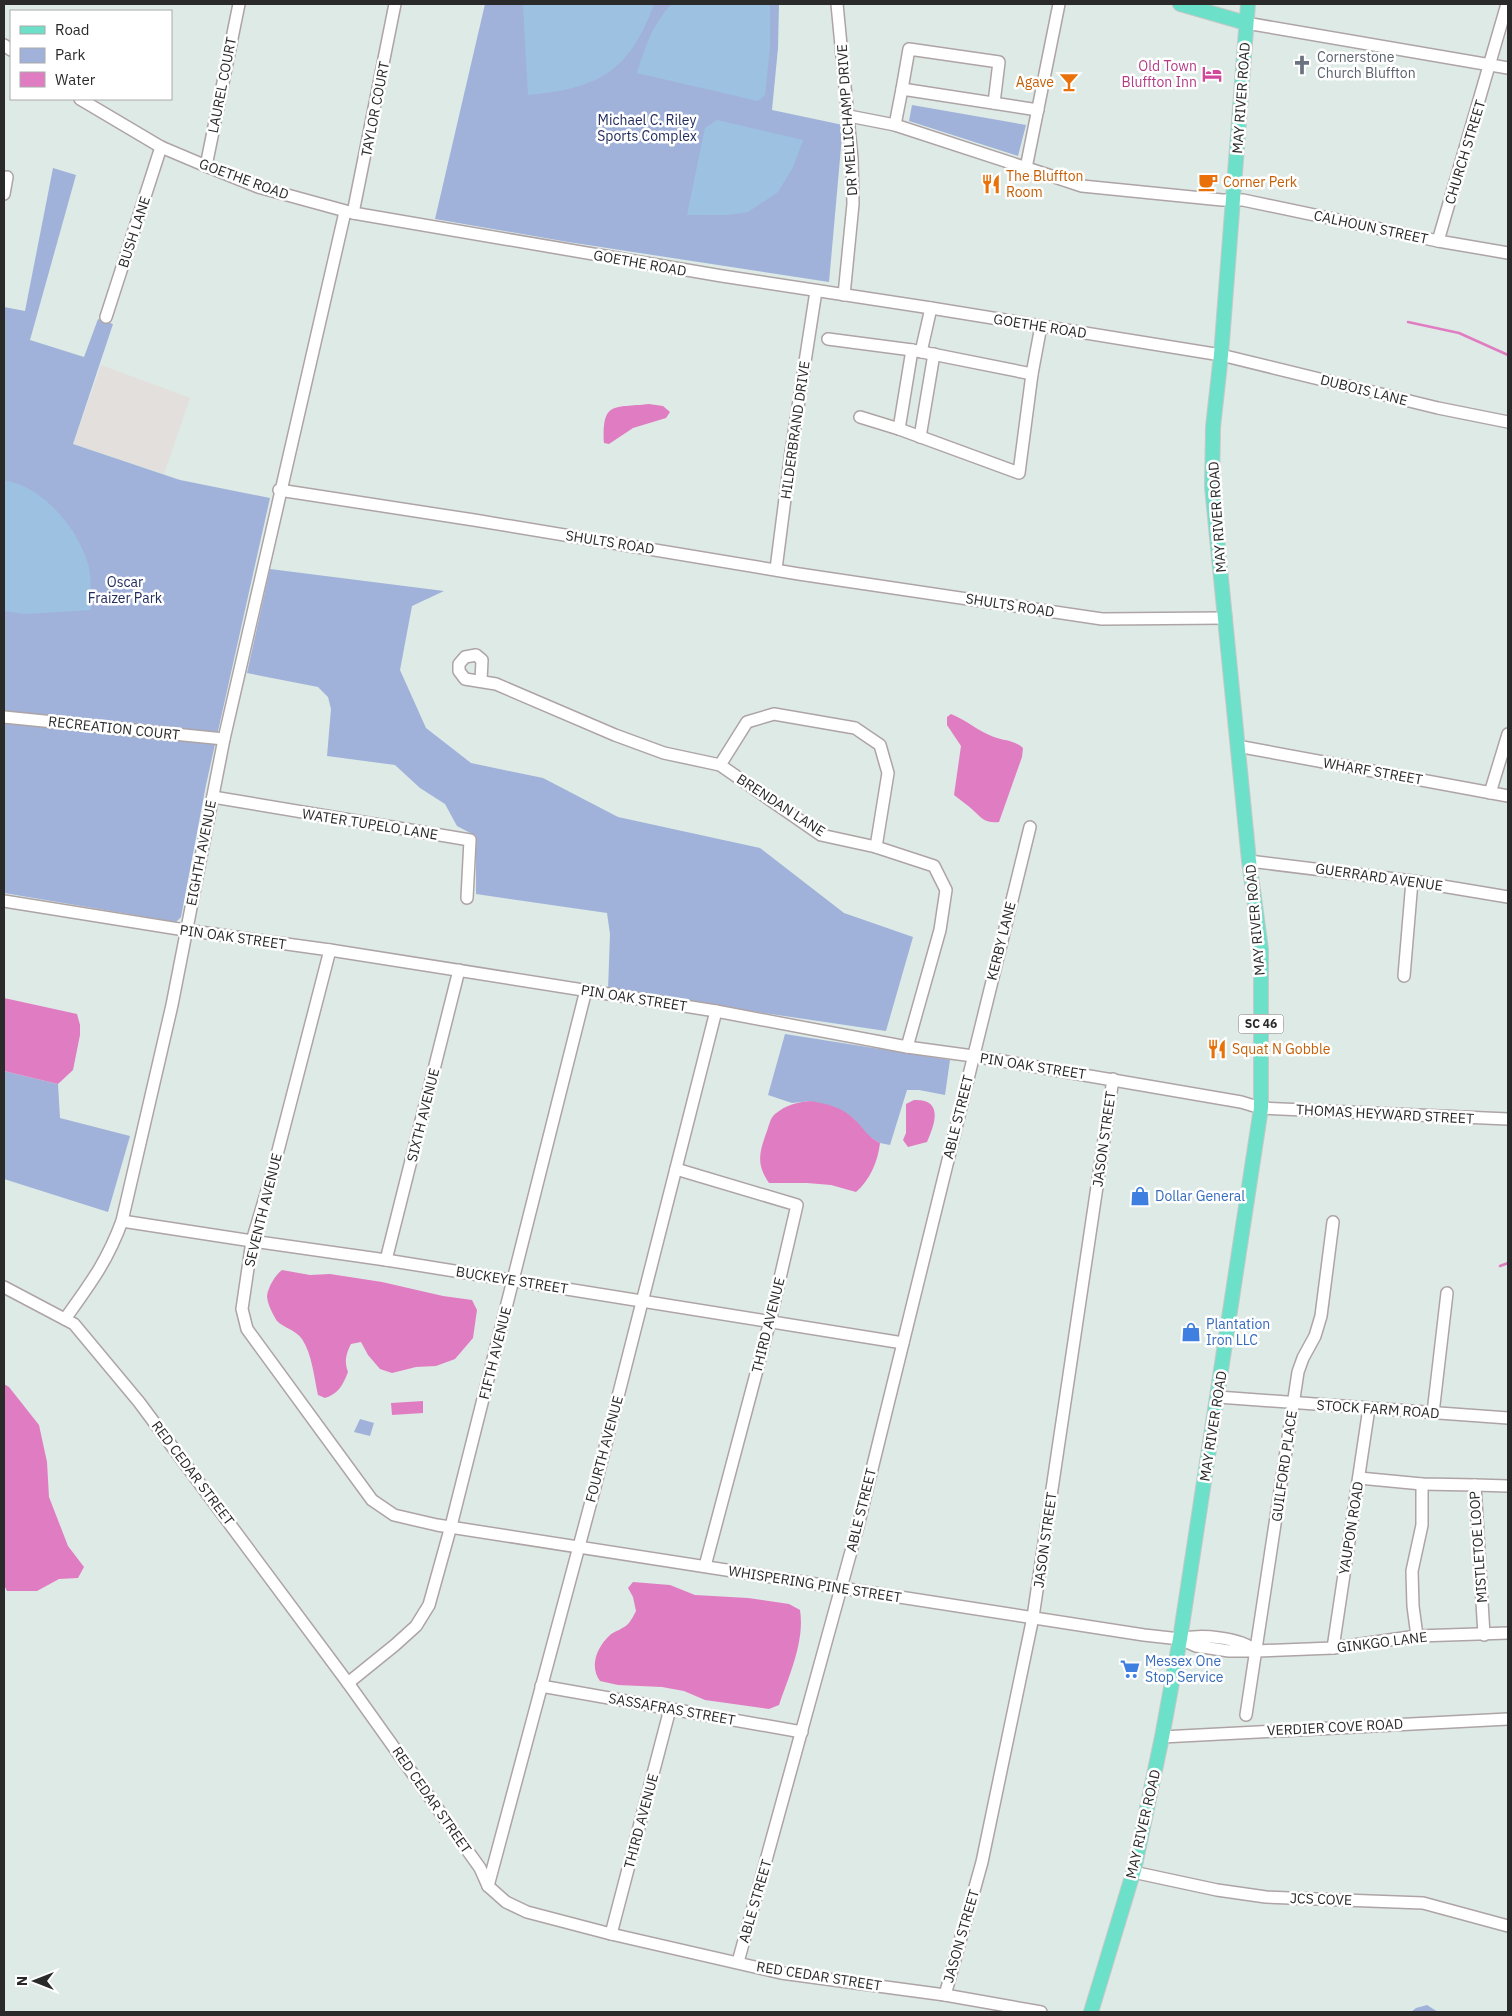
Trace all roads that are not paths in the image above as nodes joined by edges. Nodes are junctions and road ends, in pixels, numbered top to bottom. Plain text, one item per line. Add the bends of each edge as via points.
1 (239, 4) edge
2 (396, 4) edge
3 (837, 4) edge
4 (1059, 4) edge
5 (1180, 4) edge
6 (1248, 4) edge
7 (1507, 4) edge
8 (1246, 23) junction
9 (1491, 64) junction
10 (1508, 68) edge
11 (902, 89) junction
12 (82, 100) edge
13 (994, 103) junction
14 (1038, 110) junction
15 (849, 116) junction
16 (895, 125) junction
17 (161, 147) junction
18 (206, 166) junction
19 (1026, 168) junction
20 (7, 177) dead end
21 (4, 194) edge
22 (1233, 199) junction
23 (349, 213) junction
24 (1438, 241) junction
25 (1508, 253) edge
26 (816, 291) junction
27 (844, 295) junction
28 (931, 308) junction
29 (106, 317) dead end
30 (1041, 326) junction
31 (828, 339) dead end
32 (916, 351) junction
33 (934, 354) junction
34 (1221, 355) junction
35 (1032, 374) junction
36 (860, 417) dead end
37 (1508, 422) edge
38 (899, 429) junction
39 (920, 437) junction
40 (279, 490) junction
41 (776, 569) junction
42 (1226, 618) junction
43 (481, 681) dead end
44 (4, 717) edge
45 (1508, 734) edge
46 (224, 739) junction
47 (1237, 746) junction
48 (720, 765) junction
49 (1490, 793) junction
50 (1508, 796) edge
51 (213, 797) junction
52 (1030, 827) dead end
53 (876, 847) junction
54 (1249, 861) junction
55 (1412, 881) junction
56 (1508, 897) edge
57 (467, 898) dead end
58 (4, 901) edge
59 (186, 930) junction
60 (330, 950) junction
61 (459, 970) junction
62 (1404, 976) dead end
63 (586, 990) junction
64 (716, 1011) junction
65 (907, 1047) junction
66 (973, 1056) junction
67 (1114, 1079) junction
68 (1261, 1108) junction
69 (1508, 1119) edge
70 (676, 1169) junction
71 (122, 1220) junction
72 (1333, 1222) dead end
73 (252, 1242) junction
74 (386, 1260) junction
75 (513, 1280) junction
76 (4, 1287) edge
77 (1446, 1293) dead end
78 (643, 1300) junction
79 (65, 1319) junction
80 (770, 1321) junction
81 (903, 1343) junction
82 (1218, 1397) junction
83 (1293, 1402) junction
84 (1369, 1408) junction
85 (1433, 1413) junction
86 (1508, 1418) edge
87 (1359, 1478) junction
88 (1422, 1484) junction
89 (1476, 1485) junction
90 (1508, 1486) edge
91 (451, 1526) junction
92 (579, 1546) junction
93 (705, 1566) junction
94 (841, 1588) junction
95 (1033, 1617) junction
96 (1508, 1632) edge
97 (1484, 1634) junction
98 (1417, 1636) junction
99 (1180, 1639) junction
100 (1333, 1648) junction
101 (1256, 1651) junction
102 (348, 1683) junction
103 (541, 1686) junction
104 (670, 1708) junction
105 (1246, 1715) dead end
106 (1508, 1719) edge
107 (802, 1732) junction
108 (1162, 1737) junction
109 (1133, 1872) junction
110 (488, 1886) junction
111 (1508, 1926) edge
112 (611, 1934) junction
113 (738, 1962) junction
114 (945, 1995) junction
115 (1041, 2012) edge
116 (1090, 2012) edge

1 - 18 street, LAUREL COURT
2 - 23 street, TAYLOR COURT
3 - 15 street, DR MELLICHAMP DRIVE
4 - 14 street
5 - 8 main road
6 - 8 main road, MAY RIVER ROAD
7 - 9 street, CHURCH STREET
8 - 9 street
8 - 22 main road, MAY RIVER ROAD / SC 46
9 - 10 street
9 - 24 street, CHURCH STREET
11 - 13 street
11 - 13 street via 909,49 990,60 999,62
11 - 16 street
12 - 17 street, GOETHE ROAD
13 - 14 street
14 - 19 street
15 - 16 street, CALHOUN STREET
15 - 27 street, DR MELLICHAMP DRIVE via 853,204
16 - 19 street, CALHOUN STREET
17 - 18 street, GOETHE ROAD
17 - 29 street, BUSH LANE
18 - 23 street, GOETHE ROAD via 258,188
19 - 22 street, CALHOUN STREET via 1082,186
20 - 21 street
22 - 24 street, CALHOUN STREET
22 - 34 main road, MAY RIVER ROAD / SC 46
23 - 26 street, GOETHE ROAD
23 - 40 street
24 - 25 street, CALHOUN STREET
26 - 27 street, GOETHE ROAD
26 - 41 street, HILDERBRAND DRIVE
27 - 28 street, GOETHE ROAD
28 - 30 street, GOETHE ROAD
28 - 32 street
30 - 34 street, GOETHE ROAD
30 - 35 street
31 - 32 street
32 - 33 street
32 - 38 street
33 - 35 street
33 - 39 street
34 - 37 street, DUBOIS LANE
34 - 42 main road, MAY RIVER ROAD / SC 46 via 1213,426 1212,487
35 - 39 street via 1019,473
36 - 38 street
38 - 39 street
40 - 41 street, SHULTS ROAD
40 - 46 street, EIGHTH AVENUE
41 - 42 street, SHULTS ROAD via 1102,619
42 - 47 main road, MAY RIVER ROAD / SC 46
43 - 48 street, BRENDAN LANE via 496,684 615,736 664,753
44 - 46 street, RECREATION COURT
45 - 49 street
46 - 51 street, EIGHTH AVENUE
47 - 49 street, WHARF STREET
47 - 54 main road, MAY RIVER ROAD / SC 46
48 - 53 street, BRENDAN LANE via 821,835
48 - 53 street via 747,722 774,714 855,728 880,745 888,773
49 - 50 street, WHARF STREET
51 - 57 street, WATER TUPELO LANE via 470,840
51 - 59 street, EIGHTH AVENUE
52 - 66 street, KERBY LANE
53 - 65 street, BRENDAN LANE via 934,866 946,890 940,930
54 - 55 street, GUERRARD AVENUE
54 - 68 main road, MAY RIVER ROAD / SC 46 via 1260,949
55 - 56 street, GUERRARD AVENUE
55 - 62 street
58 - 59 street, PIN OAK STREET
59 - 60 street, PIN OAK STREET
59 - 71 street, EIGHTH AVENUE
60 - 61 street, PIN OAK STREET
60 - 73 street, SEVENTH AVENUE
61 - 63 street, PIN OAK STREET
61 - 74 street, SIXTH AVENUE
63 - 64 street, PIN OAK STREET
63 - 75 street, FIFTH AVENUE
64 - 65 street, PIN OAK STREET
64 - 70 street, FOURTH AVENUE
65 - 66 street, PIN OAK STREET
66 - 67 street, PIN OAK STREET
66 - 81 street, ABLE STREET
67 - 68 street, PIN OAK STREET
67 - 95 street, JASON STREET
68 - 69 street, THOMAS HEYWARD STREET
68 - 82 main road, MAY RIVER ROAD / SC 46
70 - 78 street, FOURTH AVENUE
70 - 80 street, THIRD AVENUE via 797,1205
71 - 73 street, BUCKEYE STREET
71 - 79 street, EIGHTH AVENUE via 98,1273
72 - 83 street, GUILFORD PLACE via 1321,1316 1298,1372
73 - 74 street, BUCKEYE STREET
73 - 91 street, SEVENTH AVENUE via 242,1309 248,1329 372,1500 394,1515
74 - 75 street, BUCKEYE STREET
75 - 78 street, BUCKEYE STREET
75 - 91 street, FIFTH AVENUE
76 - 79 street, RED CEDAR STREET
77 - 85 street
78 - 80 street, BUCKEYE STREET
78 - 92 street, FOURTH AVENUE
79 - 102 street, RED CEDAR STREET via 74,1324 139,1402
80 - 81 street, BUCKEYE STREET
80 - 93 street, THIRD AVENUE
81 - 94 street, ABLE STREET
82 - 83 street, STOCK FARM ROAD
82 - 99 main road, MAY RIVER ROAD / SC 46
83 - 84 street, STOCK FARM ROAD
83 - 101 street, GUILFORD PLACE
84 - 85 street, STOCK FARM ROAD
84 - 87 street, YAUPON ROAD
85 - 86 street, STOCK FARM ROAD
87 - 88 street, MISTLETOE LOOP
87 - 100 street, YAUPON ROAD
88 - 89 street, MISTLETOE LOOP
88 - 98 street via 1422,1525 1412,1571
89 - 90 street
89 - 97 street, MISTLETOE LOOP
91 - 92 street, WHISPERING PINE STREET
91 - 102 street, FIFTH AVENUE via 429,1605 416,1626
92 - 93 street, WHISPERING PINE STREET
92 - 103 street, FOURTH AVENUE
93 - 94 street, WHISPERING PINE STREET
94 - 95 street, WHISPERING PINE STREET
94 - 107 street, ABLE STREET
95 - 99 street, WHISPERING PINE STREET
95 - 114 street, JASON STREET via 982,1862
96 - 97 street, GINKGO LANE
97 - 98 street, GINKGO LANE
98 - 100 street, GINKGO LANE
99 - 101 street, GINKGO LANE via 1196,1646
99 - 108 main road, MAY RIVER ROAD / SC 46
100 - 101 street, GINKGO LANE
101 - 105 street, GUILFORD PLACE
102 - 110 street, RED CEDAR STREET via 480,1868
103 - 104 street, SASSAFRAS STREET
103 - 110 street, FOURTH AVENUE
104 - 107 street, SASSAFRAS STREET
104 - 112 street, THIRD AVENUE
106 - 108 street, VERDIER COVE ROAD
107 - 113 street, ABLE STREET
108 - 109 main road, MAY RIVER ROAD / SC 46
109 - 111 street, JCS COVE via 1266,1897 1423,1903
109 - 116 main road, MAY RIVER ROAD / SC 46
110 - 112 street, RED CEDAR STREET via 506,1902 527,1912
112 - 113 street, RED CEDAR STREET
113 - 114 street, RED CEDAR STREET via 781,1973
114 - 115 street, RED CEDAR STREET

